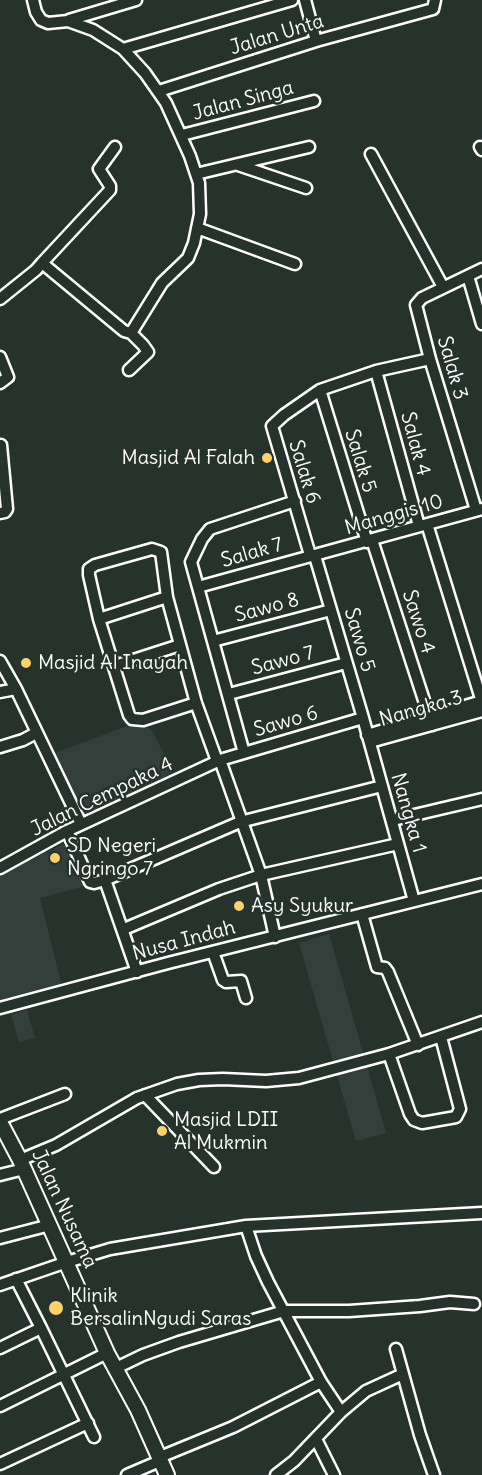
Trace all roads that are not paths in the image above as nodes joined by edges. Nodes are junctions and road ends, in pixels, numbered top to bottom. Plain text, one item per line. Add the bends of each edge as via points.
1 (33, 0) edge
2 (136, 0) edge
3 (292, 0) edge
4 (305, 0) edge
5 (435, 0) edge
6 (68, 21) junction
7 (316, 41) junction
8 (123, 49) junction
9 (159, 91) junction
10 (314, 101) dead end
11 (182, 135) junction
12 (115, 147) dead end
13 (309, 147) dead end
14 (370, 154) dead end
15 (238, 165) junction
16 (196, 174) junction
17 (306, 188) dead end
18 (197, 228) junction
19 (42, 262) junction
20 (295, 264) dead end
21 (482, 269) edge
22 (468, 276) junction
23 (443, 287) junction
24 (0, 299) edge
25 (482, 324) edge
26 (131, 333) junction
27 (0, 357) edge
28 (430, 359) junction
29 (129, 370) dead end
30 (376, 371) junction
31 (0, 383) edge
32 (320, 390) junction
33 (2, 445) dead end
34 (295, 501) junction
35 (480, 510) edge
36 (0, 513) edge
37 (423, 525) junction
38 (370, 541) junction
39 (313, 556) junction
40 (198, 587) junction
41 (167, 597) junction
42 (331, 610) junction
43 (99, 619) junction
44 (213, 641) junction
45 (180, 645) junction
46 (0, 661) edge
47 (346, 663) junction
48 (115, 666) junction
49 (16, 689) junction
50 (0, 692) edge
51 (229, 694) junction
52 (482, 701) edge
53 (196, 703) junction
54 (482, 711) edge
55 (363, 718) junction
56 (431, 720) junction
57 (36, 733) junction
58 (368, 739) junction
59 (0, 747) edge
60 (244, 753) junction
61 (218, 760) junction
62 (382, 786) junction
63 (482, 799) edge
64 (393, 820) junction
65 (240, 822) junction
66 (81, 824) junction
67 (67, 831) junction
68 (398, 844) junction
69 (0, 868) edge
70 (261, 875) junction
71 (105, 880) junction
72 (482, 884) edge
73 (414, 901) junction
74 (362, 914) junction
75 (124, 929) junction
76 (275, 937) junction
77 (213, 952) junction
78 (137, 972) junction
79 (246, 998) dead end
80 (0, 1008) edge
81 (482, 1022) edge
82 (441, 1037) junction
83 (417, 1045) junction
84 (389, 1054) junction
85 (65, 1094) dead end
86 (145, 1095) junction
87 (0, 1121) edge
88 (22, 1165) junction
89 (214, 1167) dead end
90 (0, 1175) edge
91 (482, 1213) edge
92 (50, 1225) junction
93 (246, 1226) junction
94 (0, 1238) edge
95 (67, 1262) junction
96 (16, 1279) junction
97 (0, 1286) edge
98 (474, 1304) dead end
99 (284, 1311) junction
100 (41, 1328) junction
101 (0, 1348) edge
102 (396, 1349) dead end
103 (107, 1353) junction
104 (116, 1368) junction
105 (403, 1374) junction
106 (64, 1375) junction
107 (321, 1382) junction
108 (0, 1406) edge
109 (341, 1412) junction
110 (87, 1423) junction
111 (94, 1437) dead end
112 (316, 1439) junction
113 (161, 1459) junction
114 (0, 1464) edge
115 (127, 1475) edge
116 (167, 1475) edge
117 (276, 1475) edge
118 (334, 1475) edge
119 (434, 1475) edge

1 - 6 street via 44,22
2 - 6 street
3 - 8 street
4 - 7 street
5 - 7 street, Jalan Unta via 433,9
6 - 8 street via 93,30
7 - 9 street, Jalan Unta
8 - 9 street
9 - 11 street
10 - 11 street, Jalan Singa
11 - 16 street
12 - 19 street via 99,169 110,190
13 - 15 street
14 - 23 street
15 - 16 street
15 - 17 street
16 - 18 street via 201,202
18 - 20 street
18 - 26 street via 188,258 162,283
19 - 24 street
19 - 26 street
21 - 22 street
22 - 23 street
22 - 25 street
23 - 28 street, Salak 3 via 416,305
26 - 29 street via 148,352
27 - 31 street via 8,377
28 - 30 street
28 - 35 street, Salak 3
30 - 32 street
30 - 37 street, Salak 4
32 - 34 street, Salak 6 via 272,426
32 - 38 street, Salak 5
33 - 36 street via 7,509
34 - 39 street, Salak 6
34 - 40 street via 210,529 191,562
35 - 37 street, Manggis 10
37 - 38 street, Manggis 10
37 - 52 street, Salak 4
38 - 39 street, Manggis 10
38 - 56 street, Sawo 4
39 - 40 street, Salak 7
39 - 42 street, Sawo 5
40 - 44 street
41 - 43 street
41 - 43 street via 161,552 152,549 95,565 89,569 89,575
41 - 45 street
42 - 44 street, Sawo 8
42 - 47 street, Sawo 5
43 - 48 street
44 - 51 street
45 - 48 street
45 - 53 street
46 - 49 street
47 - 51 street, Sawo 7
47 - 55 street, Sawo 5
48 - 53 street via 132,719 143,720
49 - 50 street
49 - 57 street
51 - 60 street
52 - 56 street
53 - 61 street
54 - 56 street, Nangka 3
55 - 58 street, Sawo 5
55 - 60 street, Sawo 6
56 - 58 street
57 - 59 street
57 - 66 street
58 - 62 street, Nangka 1
60 - 61 street, Sawo 6
61 - 65 street
61 - 66 street, Jalan Cempaka 4
62 - 64 street, Nangka 1
62 - 65 street
63 - 64 street
64 - 68 street, Nangka 1
65 - 70 street
65 - 71 street
66 - 67 street, Jalan Cempaka 4
67 - 69 street, Jalan Cempaka 4
67 - 71 street via 90,882
68 - 70 street
68 - 73 street, Nangka 1
70 - 75 street
70 - 76 street
71 - 75 street
72 - 73 street, Nusa Indah
73 - 74 street, Nusa Indah
74 - 76 street, Nusa Indah
74 - 83 street via 377,967 388,972
75 - 78 street
76 - 77 street, Nusa Indah
77 - 78 street, Nusa Indah
77 - 79 street via 223,980 241,981
78 - 80 street, Nusa Indah
81 - 82 street
82 - 83 street
82 - 84 street via 459,1106 456,1117 422,1123 414,1120
83 - 84 street
84 - 86 street via 299,1078 199,1080
85 - 87 street
86 - 88 street
86 - 89 street
87 - 88 street, Jalan Nusama
88 - 90 street
88 - 92 street, Jalan Nusama
91 - 93 street
92 - 94 street
92 - 95 street, Jalan Nusama
93 - 95 street via 149,1241
93 - 99 street via 256,1256
95 - 96 street
95 - 103 street, Jalan Nusama
96 - 97 street
96 - 100 street
98 - 99 street
99 - 104 street via 178,1342
99 - 107 street
100 - 101 street
100 - 106 street
102 - 105 street
103 - 104 street, Jalan Nusama
103 - 106 street
104 - 113 street, Jalan Nusama
105 - 109 street via 366,1391
105 - 119 street
106 - 108 street
106 - 110 street
107 - 109 street
107 - 113 street
109 - 112 street
110 - 111 street
110 - 114 street
112 - 117 street
112 - 118 street
113 - 115 street
113 - 116 street, Jalan Nusama

